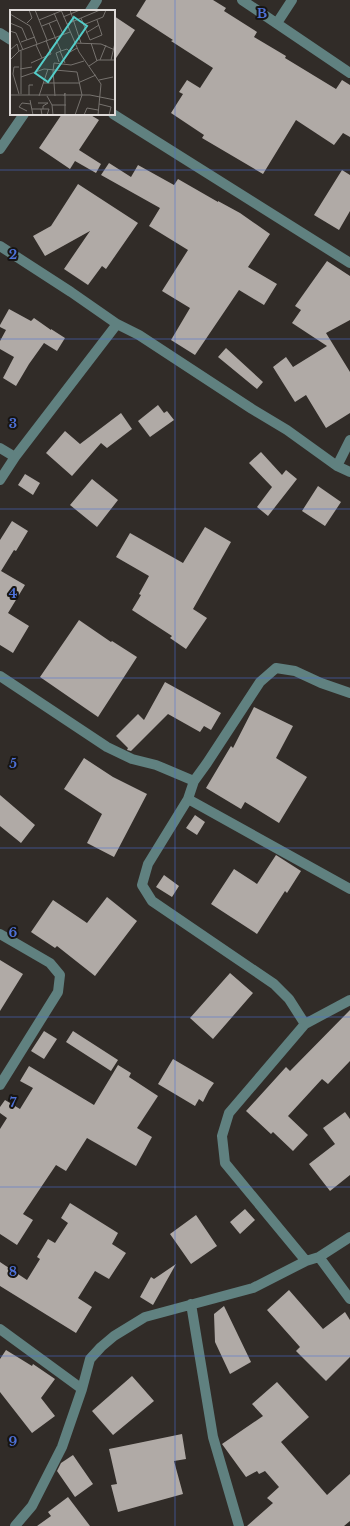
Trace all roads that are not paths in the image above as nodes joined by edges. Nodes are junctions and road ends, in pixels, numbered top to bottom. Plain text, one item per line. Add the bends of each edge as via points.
1 (97, 0) edge
2 (242, 0) edge
3 (292, 0) edge
4 (91, 10) edge
5 (277, 23) junction
6 (0, 33) edge
7 (10, 39) edge
8 (350, 73) edge
9 (23, 115) edge
10 (115, 115) edge
11 (0, 149) edge
12 (0, 246) edge
13 (350, 263) edge
14 (117, 324) junction
15 (350, 440) edge
16 (0, 448) edge
17 (15, 457) junction
18 (337, 466) junction
19 (350, 472) edge
20 (0, 480) edge
21 (0, 676) edge
22 (350, 693) edge
23 (194, 781) junction
24 (188, 799) junction
25 (350, 889) edge
26 (0, 934) edge
27 (350, 1000) edge
28 (305, 1024) junction
29 (0, 1085) edge
30 (350, 1237) edge
31 (319, 1257) junction
32 (306, 1261) junction
33 (350, 1299) edge
34 (191, 1304) junction
35 (0, 1329) edge
36 (82, 1389) junction
37 (15, 1526) edge
38 (239, 1526) edge

1 - 4 street
2 - 5 street
3 - 5 street
5 - 8 street
6 - 7 street
9 - 11 street
10 - 13 street
12 - 14 street
14 - 17 street
14 - 18 street via 139,335 287,430
15 - 18 street
16 - 17 street
17 - 20 street
18 - 19 street
21 - 23 street via 107,747 132,759 156,765
22 - 23 street via 295,671 276,668 260,682
23 - 24 street
24 - 25 street
24 - 28 street via 148,864 142,885 152,901 274,984 289,999
26 - 29 street via 50,963 60,975 58,992
27 - 28 street
28 - 32 street via 229,1113 222,1136 225,1163
30 - 31 street
31 - 32 street
31 - 33 street
32 - 34 street via 253,1288
34 - 36 street via 145,1317 114,1336 90,1359
34 - 38 street via 213,1437
35 - 36 street
36 - 37 street via 62,1447 32,1506

